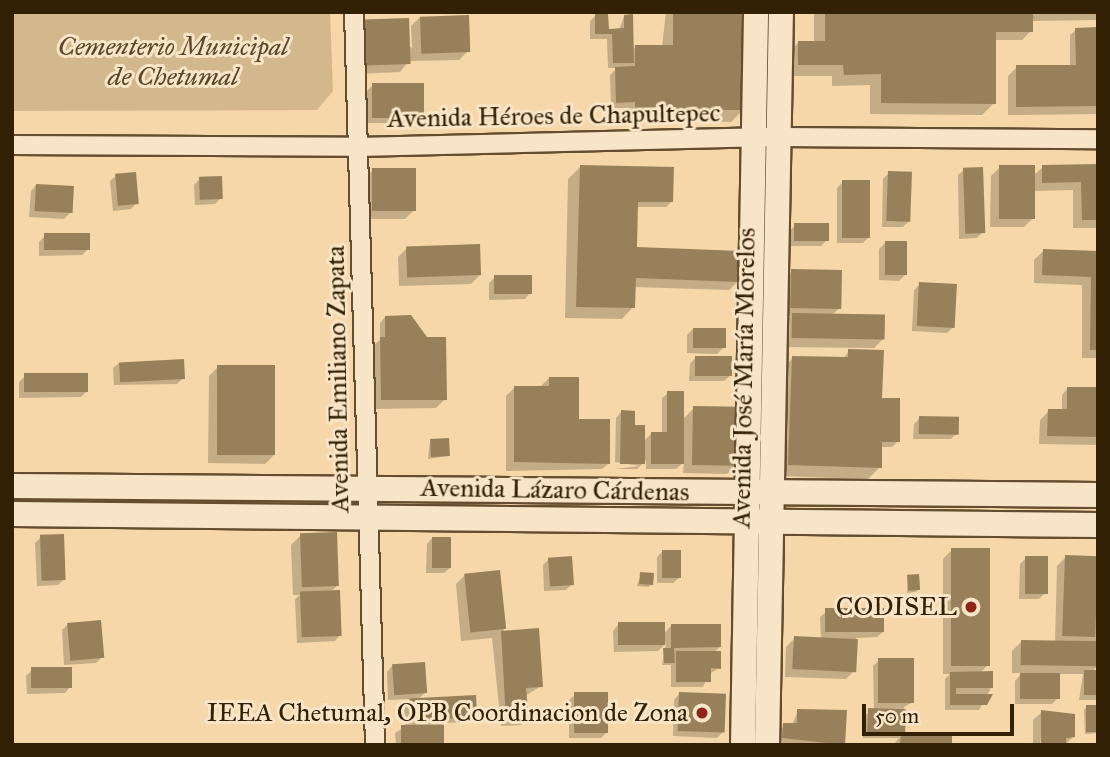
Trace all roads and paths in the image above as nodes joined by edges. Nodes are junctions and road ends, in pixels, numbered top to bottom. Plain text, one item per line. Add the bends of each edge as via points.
1 (354, 12) edge
2 (756, 12) edge
3 (781, 12) edge
4 (779, 137) junction
5 (754, 138) junction
6 (1098, 139) edge
7 (12, 145) edge
8 (358, 147) junction
9 (12, 486) edge
10 (366, 489) junction
11 (760, 493) junction
12 (1098, 495) edge
13 (12, 514) edge
14 (367, 518) junction
15 (759, 522) junction
16 (1098, 525) edge
17 (375, 745) edge
18 (743, 745) edge
19 (767, 745) edge

1 - 8 street, Avenida Emiliano Zapata
2 - 5 main road, Avenida José María Morelos
3 - 4 main road, Avenida José María Morelos
4 - 5 street, Avenida Héroes de Chapultepec
4 - 6 street, Avenida Héroes de Chapultepec
4 - 11 main road, Avenida José María Morelos
5 - 8 street, Avenida Héroes de Chapultepec
5 - 11 main road, Avenida José María Morelos
7 - 8 street, Avenida Héroes de Chapultepec
8 - 10 street, Avenida Emiliano Zapata
9 - 10 main road, Avenida Lázaro Cárdenas
10 - 11 main road, Avenida Lázaro Cárdenas
10 - 14 street, Avenida Emiliano Zapata
11 - 12 main road, Avenida Lázaro Cárdenas
11 - 15 main road, Avenida José María Morelos
13 - 14 main road, Avenida Lázaro Cárdenas
14 - 15 main road, Avenida Lázaro Cárdenas
14 - 17 street, Avenida Emiliano Zapata
15 - 16 main road, Avenida Lázaro Cárdenas
15 - 18 main road, Avenida José María Morelos
15 - 19 main road, Avenida José María Morelos

